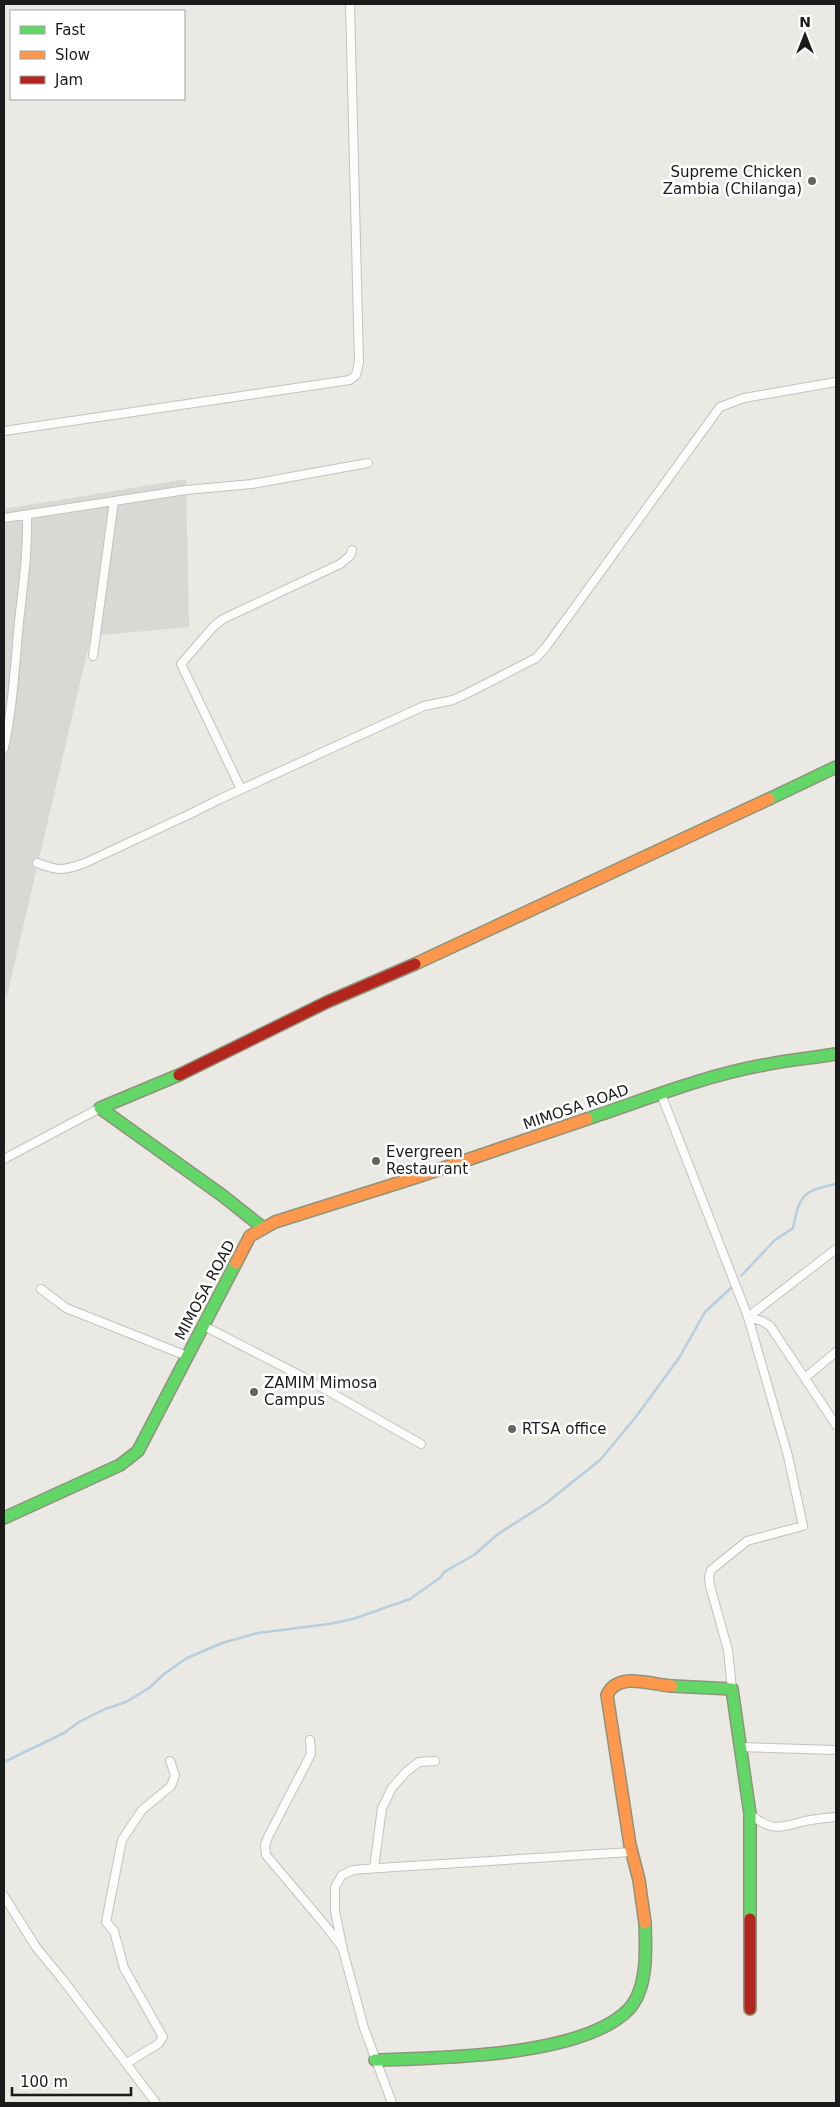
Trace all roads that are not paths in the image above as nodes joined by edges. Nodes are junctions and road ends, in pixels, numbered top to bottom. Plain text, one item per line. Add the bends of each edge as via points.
1 (350, 4) edge
2 (836, 382) edge
3 (4, 431) edge
4 (368, 463) dead end
5 (114, 501) junction
6 (27, 515) junction
7 (4, 518) edge
8 (352, 550) dead end
9 (93, 656) dead end
10 (4, 748) edge
11 (836, 767) edge
12 (241, 789) junction
13 (37, 863) dead end
14 (836, 1054) edge
15 (661, 1094) junction
16 (100, 1108) junction
17 (4, 1159) edge
18 (262, 1227) junction
19 (836, 1249) edge
20 (41, 1289) dead end
21 (748, 1317) junction
22 (202, 1325) junction
23 (836, 1352) edge
24 (187, 1356) junction
25 (806, 1377) junction
26 (836, 1425) edge
27 (422, 1444) dead end
28 (4, 1518) edge
29 (732, 1689) junction
30 (310, 1740) dead end
31 (739, 1747) junction
32 (836, 1750) edge
33 (170, 1761) dead end
34 (435, 1761) dead end
35 (750, 1814) junction
36 (836, 1817) edge
37 (632, 1852) junction
38 (374, 1868) junction
39 (4, 1896) edge
40 (343, 1950) junction
41 (750, 2010) dead end
42 (375, 2060) junction
43 (127, 2063) junction
44 (156, 2103) edge
45 (392, 2103) edge

1 - 3 street via 359,362 356,375 350,380
2 - 12 street via 744,398 720,408 536,658 468,693 424,706
4 - 5 street via 252,484
5 - 6 street
5 - 9 street
6 - 7 street
6 - 10 street via 28,546 17,664
8 - 12 street via 340,564 218,623 181,664
11 - 16 street via 592,883 380,980 355,988 178,1075
12 - 13 street via 78,866 56,870
14 - 15 street, MIMOSA ROAD via 763,1065
15 - 18 street, MIMOSA ROAD
15 - 21 street
16 - 17 street
16 - 18 street
18 - 22 street, MIMOSA ROAD via 250,1236
19 - 21 street
20 - 24 street via 66,1308
21 - 25 street via 770,1326
21 - 29 street via 788,1456 803,1526 747,1541 711,1570 710,1586 728,1650
22 - 24 street, MIMOSA ROAD
22 - 27 street
23 - 25 street
24 - 28 street, MIMOSA ROAD via 138,1451 120,1466
25 - 26 street
29 - 31 street
29 - 37 street via 634,1681 611,1686 607,1695
30 - 40 street via 311,1754 268,1837 265,1851
31 - 32 street
31 - 35 street
33 - 43 street via 174,1775 172,1786 142,1810 122,1840 106,1922 114,1931 124,1968 163,2037 158,2044
34 - 38 street via 419,1762 392,1788 382,1808
35 - 36 street via 765,1825 784,1828 818,1818
35 - 41 street
37 - 38 street
37 - 42 street via 645,1921 646,1960 635,1998 617,2020 583,2035 525,2048 461,2057
38 - 40 street via 353,1870 342,1875 335,1887 335,1911
39 - 43 street via 36,1947
40 - 42 street
42 - 45 street
43 - 44 street

